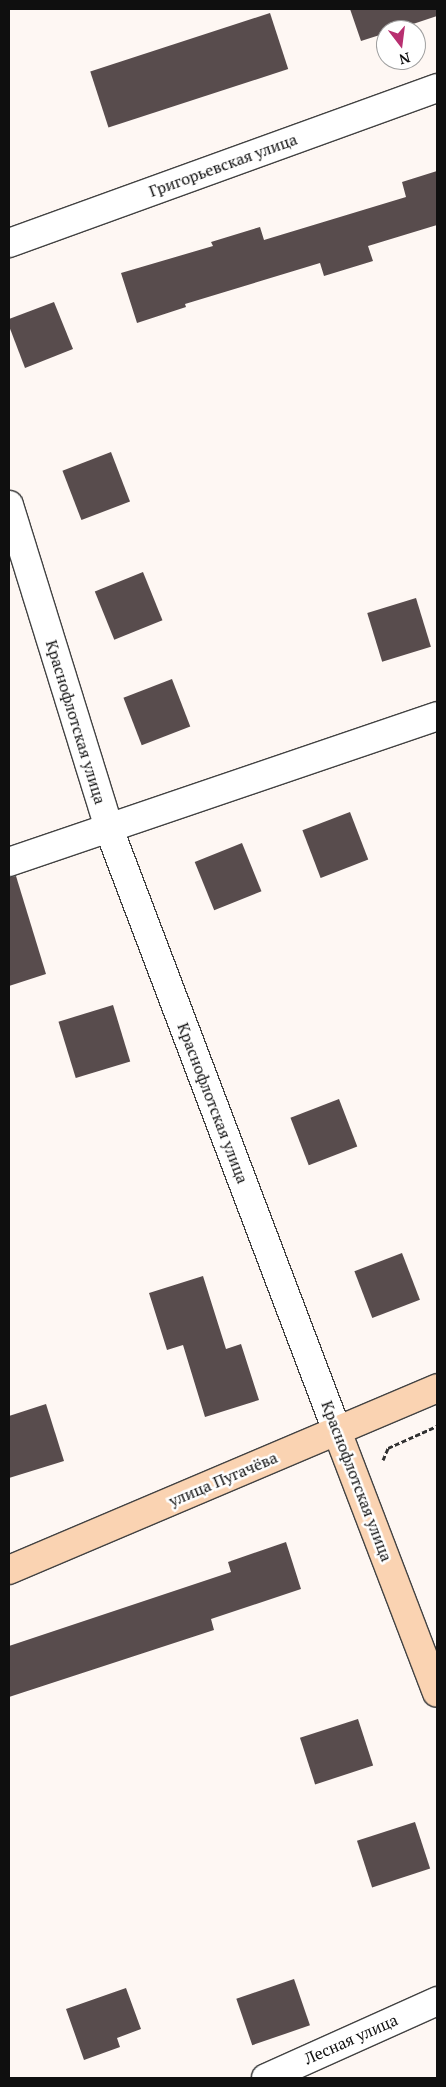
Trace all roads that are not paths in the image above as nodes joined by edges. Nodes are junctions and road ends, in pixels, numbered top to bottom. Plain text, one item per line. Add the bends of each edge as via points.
1 (437, 88) edge
2 (9, 243) edge
3 (9, 506) edge
4 (437, 716) edge
5 (108, 829) junction
6 (9, 862) edge
7 (437, 1388) edge
8 (338, 1431) junction
9 (9, 1570) edge
10 (437, 1692) edge
11 (437, 2001) edge
12 (266, 2078) edge

1 - 2 street, Григорьевская улица
3 - 5 street, Краснофлотская улица
4 - 5 street
5 - 6 street
5 - 8 street, Краснофлотская улица
7 - 8 main road, улица Пугачёва
8 - 9 main road, улица Пугачёва
8 - 10 main road, Краснофлотская улица
11 - 12 street, Лесная улица

